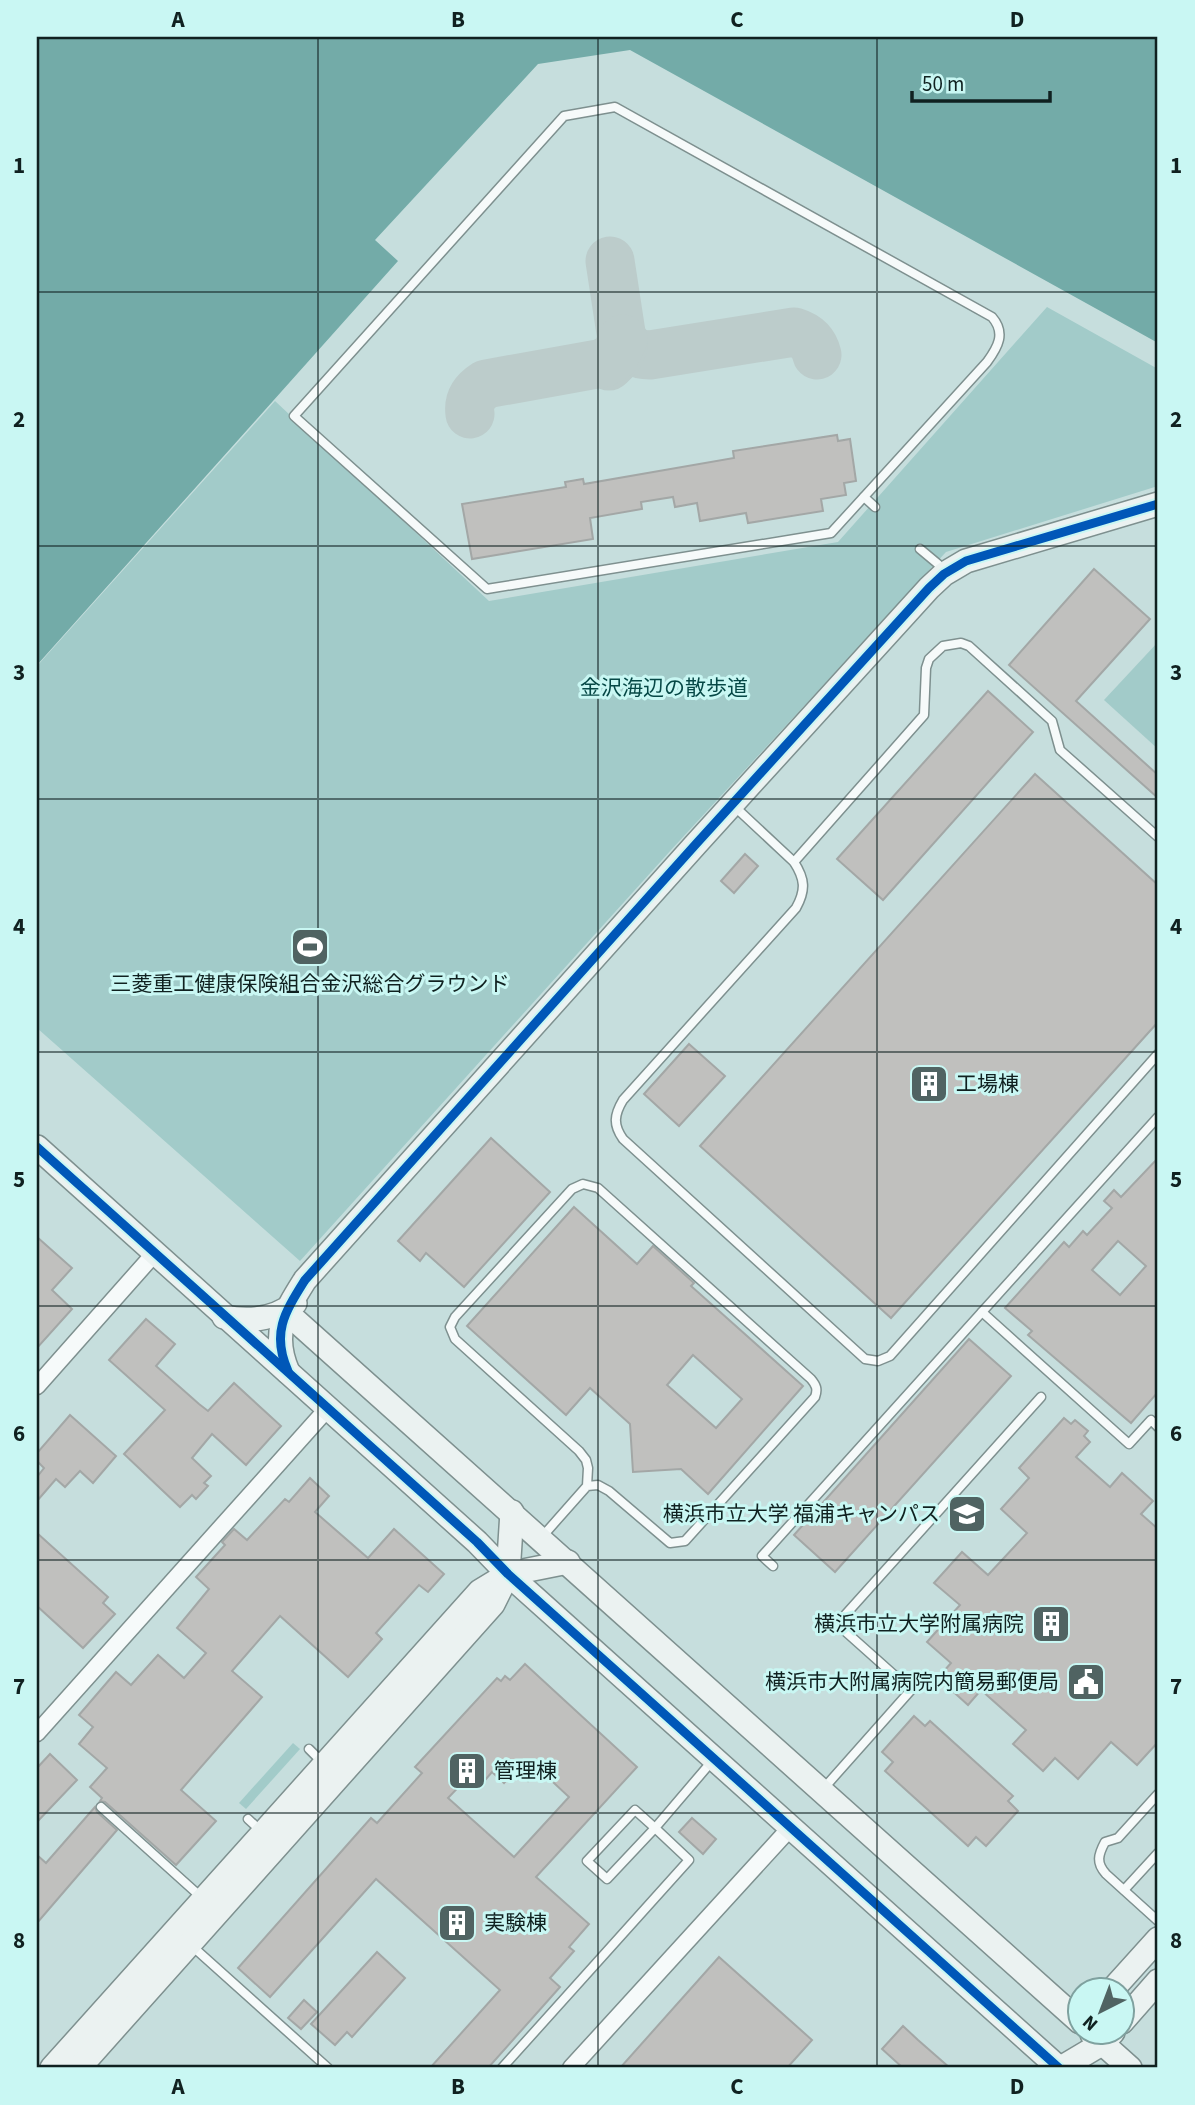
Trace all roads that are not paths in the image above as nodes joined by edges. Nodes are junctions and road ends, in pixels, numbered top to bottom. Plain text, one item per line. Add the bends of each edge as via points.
1 (864, 497) junction
2 (1158, 503) edge
3 (874, 507) dead end
4 (1158, 516) edge
5 (920, 549) dead end
6 (946, 579) junction
7 (736, 808) junction
8 (1158, 837) edge
9 (794, 862) junction
10 (1158, 1054) edge
11 (1158, 1116) edge
12 (37, 1147) edge
13 (154, 1254) junction
14 (285, 1311) junction
15 (982, 1312) junction
16 (224, 1317) junction
17 (289, 1374) junction
18 (37, 1385) edge
19 (1041, 1397) dead end
20 (328, 1408) junction
21 (1158, 1427) edge
22 (587, 1486) junction
23 (512, 1512) junction
24 (541, 1538) junction
25 (568, 1562) junction
26 (773, 1566) dead end
27 (508, 1574) junction
28 (37, 1733) edge
29 (715, 1758) junction
30 (822, 1791) junction
31 (1158, 1794) edge
32 (102, 1807) dead end
33 (791, 1827) junction
34 (655, 1828) junction
35 (1158, 1853) edge
36 (1124, 1891) junction
37 (204, 1899) junction
38 (1158, 1921) edge
39 (1158, 1939) edge
40 (190, 1943) junction
41 (1125, 1976) edge
42 (1158, 1981) edge
43 (1136, 2006) edge
44 (1066, 2012) edge
45 (1070, 2046) edge
46 (1088, 2046) edge
47 (1111, 2046) edge
48 (52, 2068) edge
49 (79, 2068) edge
50 (328, 2068) edge
51 (502, 2068) edge
52 (571, 2068) edge
53 (1060, 2068) edge
54 (1130, 2068) edge

1 - 1 lane via 831,533 487,589 294,416 564,116 615,107 999,324 999,343 987,362
1 - 3 lane
2 - 6 street via 966,561
4 - 6 street
5 - 6 lane via 938,564
6 - 7 street
7 - 9 lane
7 - 14 street via 314,1288
8 - 9 lane via 1060,750 1052,721 961,643 943,646 929,659 924,715
9 - 10 lane via 804,884 796,908 624,1100 615,1119 623,1139 865,1359 878,1361 890,1356
11 - 15 lane
12 - 13 street
13 - 16 street
13 - 18 street
14 - 16 street via 245,1321
14 - 17 street via 280,1348
14 - 23 street
15 - 21 lane via 1129,1444 1151,1420
15 - 26 lane via 762,1556
16 - 17 street
17 - 20 street
19 - 30 lane via 837,1624 911,1690
20 - 27 street
20 - 28 street
22 - 22 lane via 588,1468 579,1451 454,1339 450,1327 572,1189 583,1184 598,1188 811,1379 817,1392 685,1541 670,1543 610,1491
22 - 24 lane
23 - 24 street
23 - 27 street
24 - 25 street
25 - 27 street
25 - 30 street
27 - 29 street
27 - 37 street via 480,1591 317,1757 256,1826
27 - 40 street via 493,1604
29 - 33 street
29 - 34 lane
30 - 44 street
31 - 36 lane via 1100,1851 1100,1867
32 - 37 lane
33 - 52 street
33 - 53 street
34 - 34 lane via 607,1880 587,1861 635,1810
34 - 51 lane via 689,1860
35 - 36 lane
36 - 38 lane
37 - 48 street
39 - 41 street
40 - 49 street
40 - 50 lane
42 - 43 street
45 - 53 street
46 - 53 street
47 - 54 street

